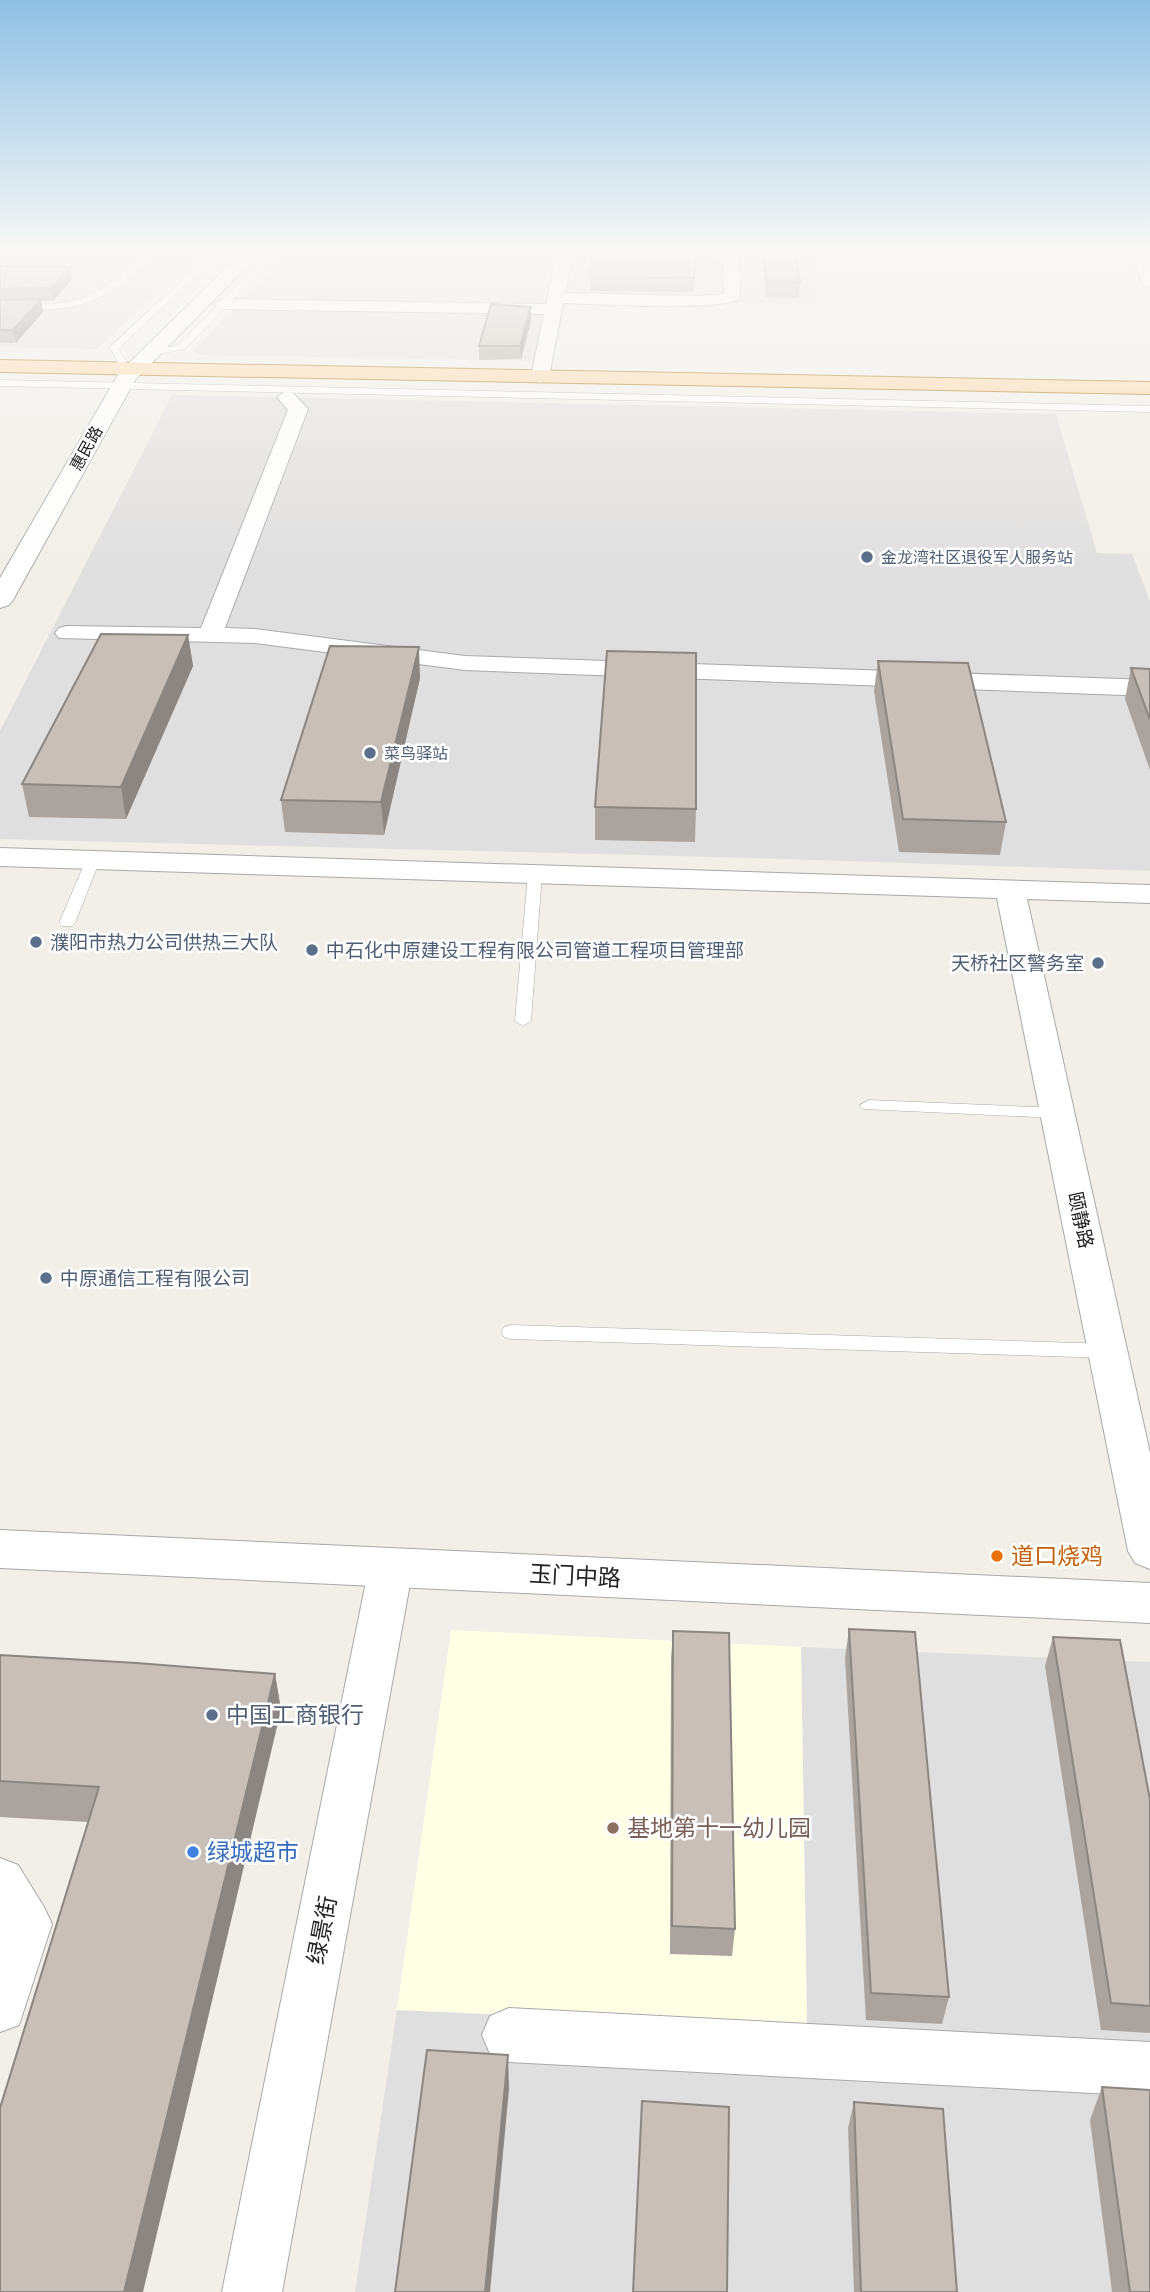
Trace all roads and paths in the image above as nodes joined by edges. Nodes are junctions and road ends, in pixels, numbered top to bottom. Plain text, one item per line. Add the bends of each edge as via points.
1 (119, 359) edge
2 (135, 359) edge
3 (137, 359) edge
4 (152, 359) edge
5 (543, 359) edge
6 (0, 366) edge
7 (125, 370) junction
8 (0, 374) edge
9 (540, 377) junction
10 (0, 383) edge
11 (292, 385) junction
12 (1150, 388) edge
13 (1150, 396) edge
14 (1150, 409) edge
15 (0, 600) edge
16 (67, 633) dead end
17 (210, 635) junction
18 (1150, 688) edge
19 (0, 857) edge
20 (93, 860) junction
21 (535, 874) junction
22 (1010, 889) junction
23 (1150, 894) edge
24 (67, 923) dead end
25 (523, 1021) dead end
26 (869, 1105) dead end
27 (1058, 1113) junction
28 (511, 1332) dead end
29 (1109, 1351) junction
30 (0, 1549) edge
31 (1150, 1551) edge
32 (391, 1567) junction
33 (1150, 1603) edge
34 (0, 1882) edge
35 (0, 2006) edge
36 (509, 2035) dead end
37 (1150, 2069) edge
38 (252, 2292) edge

1 - 7 lane
2 - 7 street, 惠民路
3 - 7 street, 惠民路
4 - 7 lane
5 - 9 street
6 - 7 main road
7 - 8 main road
7 - 10 lane
7 - 11 main road
7 - 15 street, 惠民路
9 - 11 main road
9 - 12 main road
11 - 13 main road
11 - 14 lane
11 - 17 street via 298,409
16 - 17 street
17 - 18 street via 255,636 465,663
19 - 20 street
20 - 21 street
20 - 24 lane
21 - 22 street
21 - 25 lane
22 - 23 street
22 - 27 street, 颐静路
26 - 27 lane
27 - 29 street, 颐静路
28 - 29 lane
29 - 31 street, 颐静路
30 - 32 street, 玉门中路
32 - 33 street, 玉门中路
32 - 38 street, 绿景街
34 - 35 street via 26,1924
36 - 37 street

